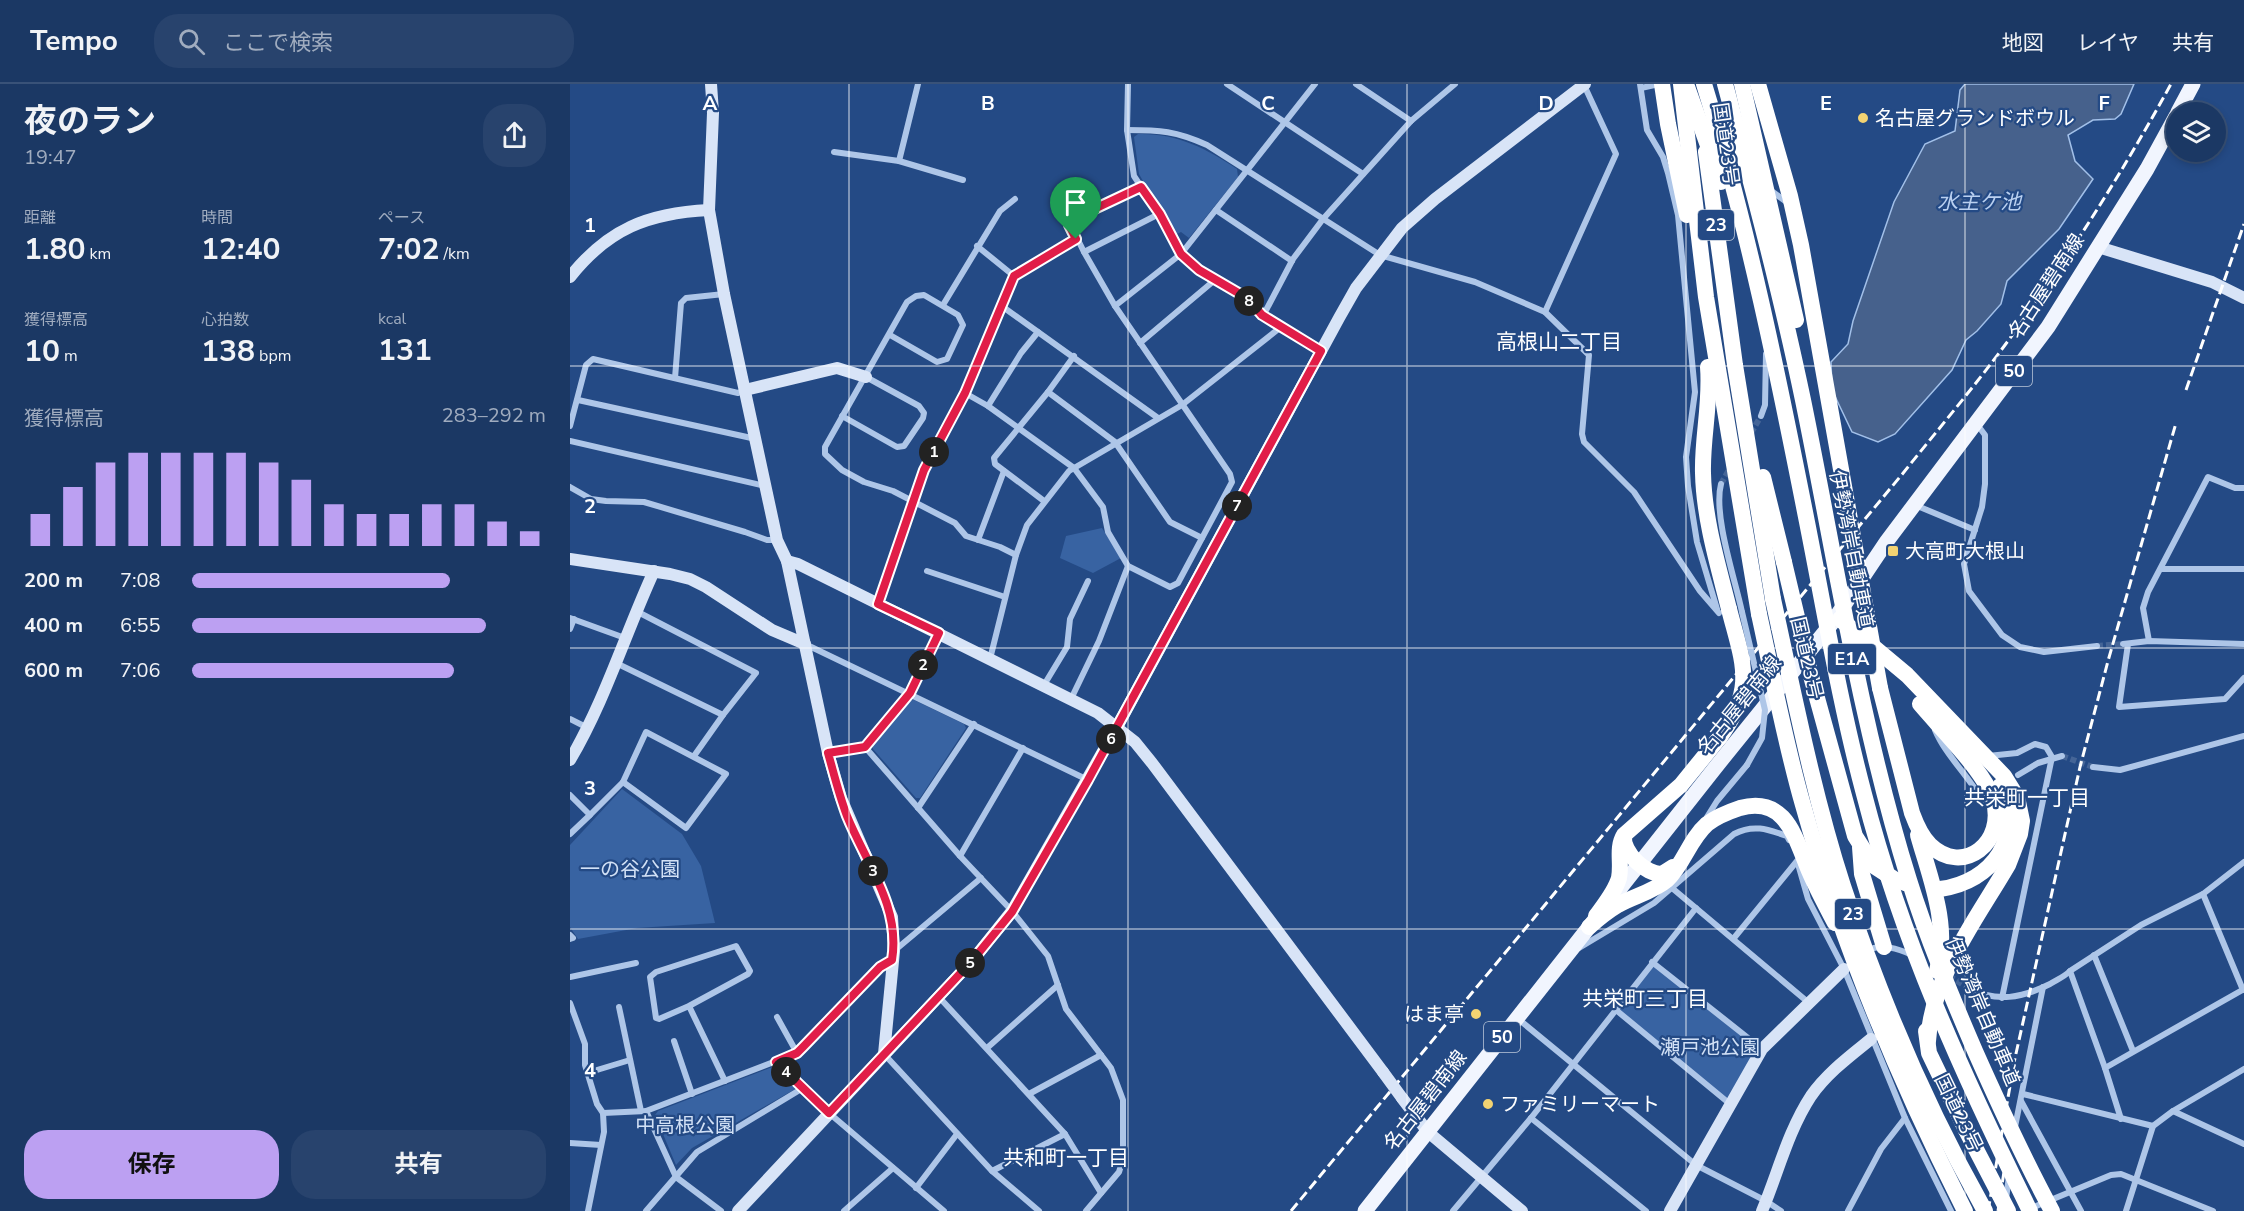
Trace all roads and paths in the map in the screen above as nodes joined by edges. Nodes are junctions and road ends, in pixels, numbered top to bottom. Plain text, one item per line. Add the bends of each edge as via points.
1 (711, 84) edge
2 (918, 84) edge
3 (1128, 84) edge
4 (1227, 84) edge
5 (1315, 84) edge
6 (1356, 84) edge
7 (1455, 84) edge
8 (1584, 84) edge
9 (1658, 84) edge
10 (1684, 84) edge
11 (1697, 84) edge
12 (1704, 84) edge
13 (1727, 84) edge
14 (1742, 84) edge
15 (1760, 84) edge
16 (2193, 84) edge
17 (1641, 86) edge
18 (2183, 102) edge
19 (1412, 121) junction
20 (1286, 122) junction
21 (1127, 130) junction
22 (2166, 134) edge
23 (834, 153) dead end
24 (899, 161) junction
25 (1248, 171) junction
26 (1363, 174) junction
27 (963, 180) dead end
28 (1141, 187) junction
29 (1015, 199) dead end
30 (1797, 209) junction
31 (709, 210) junction
32 (1216, 210) junction
33 (1160, 214) junction
34 (1323, 219) junction
35 (1076, 239) junction
36 (977, 246) junction
37 (2098, 248) junction
38 (1084, 252) junction
39 (1181, 254) junction
40 (1380, 255) junction
41 (1292, 261) junction
42 (1014, 276) junction
43 (570, 277) edge
44 (1216, 279) junction
45 (724, 294) junction
46 (1706, 297) junction
47 (2244, 298) edge
48 (944, 305) junction
49 (1115, 306) junction
50 (1003, 307) junction
51 (1545, 312) junction
52 (1263, 316) junction
53 (1811, 320) dead end
54 (1801, 325) dead end
55 (1281, 327) junction
56 (1038, 332) junction
57 (890, 335) junction
58 (1140, 343) junction
59 (1321, 351) junction
60 (1074, 356) junction
61 (1735, 365) junction
62 (866, 376) junction
63 (675, 378) junction
64 (745, 390) junction
65 (1048, 392) junction
66 (965, 393) junction
67 (578, 400) junction
68 (1182, 405) junction
69 (988, 406) junction
70 (842, 416) junction
71 (1761, 416) tunnel mouth
72 (1158, 418) junction
73 (1976, 423) junction
74 (570, 426) edge
75 (1018, 427) junction
76 (756, 440) junction
77 (570, 441) edge
78 (1115, 442) junction
79 (1074, 468) junction
80 (1004, 471) junction
81 (1702, 472) junction
82 (1721, 484) tunnel mouth
83 (765, 486) junction
84 (1688, 486) junction
85 (570, 487) edge
86 (2244, 488) edge
87 (1705, 498) junction
88 (914, 501) junction
89 (1044, 501) junction
90 (1915, 504) junction
91 (1807, 520) junction
92 (1975, 530) junction
93 (1202, 538) junction
94 (777, 540) junction
95 (978, 540) junction
96 (1016, 555) junction
97 (570, 559) edge
98 (787, 561) junction
99 (1128, 566) junction
100 (2161, 569) junction
101 (2244, 569) edge
102 (654, 571) junction
103 (927, 572) dead end
104 (1088, 581) dead end
105 (1005, 597) junction
106 (878, 604) junction
107 (1736, 610) junction
108 (636, 611) junction
109 (572, 618) edge
110 (1834, 620) junction
111 (570, 629) edge
112 (939, 633) junction
113 (625, 638) junction
114 (2149, 641) junction
115 (805, 644) junction
116 (2244, 644) edge
117 (1849, 645) junction
118 (2097, 646) tunnel mouth
119 (990, 660) junction
120 (615, 663) junction
121 (2244, 678) edge
122 (1044, 685) junction
123 (1911, 692) junction
124 (910, 693) junction
125 (1071, 699) junction
126 (723, 715) junction
127 (570, 718) edge
128 (1932, 718) junction
129 (974, 724) junction
130 (1117, 727) junction
131 (589, 728) junction
132 (2244, 736) edge
133 (865, 747) junction
134 (1023, 748) junction
135 (828, 753) junction
136 (694, 756) junction
137 (2062, 756) tunnel mouth
138 (1986, 757) junction
139 (2052, 757) junction
140 (570, 760) edge
141 (2093, 767) tunnel mouth
142 (2018, 775) dead end
143 (1088, 780) junction
144 (623, 782) junction
145 (570, 795) edge
146 (1984, 799) dead end
147 (918, 807) junction
148 (1912, 813) junction
149 (590, 814) junction
150 (570, 834) edge
151 (1624, 835) junction
152 (1697, 835) junction
153 (1860, 846) junction
154 (960, 856) junction
155 (1682, 857) junction
156 (1797, 861) junction
157 (2244, 862) edge
158 (1640, 864) junction
159 (981, 878) junction
160 (1905, 883) dead end
161 (1672, 888) junction
162 (1940, 889) dead end
163 (2203, 894) junction
164 (1696, 908) junction
165 (1012, 912) junction
166 (1589, 927) junction
167 (1734, 938) junction
168 (1884, 947) junction
169 (1851, 953) junction
170 (893, 955) junction
171 (1567, 955) junction
172 (2094, 955) junction
173 (1923, 961) dead end
174 (1652, 962) junction
175 (636, 963) dead end
176 (1844, 969) junction
177 (2070, 970) junction
178 (570, 977) edge
179 (1058, 985) junction
180 (2043, 987) junction
181 (1968, 988) tunnel mouth
182 (2243, 989) edge
183 (938, 996) junction
184 (2002, 999) junction
185 (570, 1003) edge
186 (1809, 1003) junction
187 (689, 1006) junction
188 (619, 1007) dead end
189 (1616, 1010) junction
190 (777, 1017) dead end
191 (1517, 1018) junction
192 (1871, 1039) junction
193 (674, 1041) dead end
194 (1928, 1041) junction
195 (987, 1048) junction
196 (1762, 1049) junction
197 (2133, 1051) junction
198 (797, 1053) junction
199 (884, 1054) junction
200 (1101, 1055) junction
201 (630, 1060) junction
202 (776, 1062) junction
203 (1572, 1064) junction
204 (2105, 1068) junction
205 (2244, 1069) edge
206 (587, 1072) junction
207 (725, 1081) junction
208 (803, 1088) junction
209 (692, 1094) junction
210 (1029, 1094) junction
211 (2023, 1094) junction
212 (2021, 1101) junction
213 (1730, 1104) junction
214 (644, 1111) junction
215 (2173, 1111) junction
216 (603, 1113) junction
217 (829, 1113) junction
218 (1531, 1118) junction
219 (1905, 1118) junction
220 (2121, 1119) junction
221 (2153, 1126) junction
222 (1428, 1132) junction
223 (957, 1134) junction
224 (1065, 1134) junction
225 (570, 1143) edge
226 (2244, 1144) edge
227 (601, 1145) junction
228 (1696, 1165) junction
229 (893, 1168) junction
230 (992, 1172) junction
231 (676, 1177) junction
232 (1481, 1177) junction
233 (2137, 1181) junction
234 (916, 1188) junction
235 (2070, 1192) junction
236 (1101, 1193) junction
237 (1764, 1206) edge
238 (588, 1211) edge
239 (646, 1211) edge
240 (721, 1211) edge
241 (738, 1211) edge
242 (844, 1211) edge
243 (944, 1211) edge
244 (1039, 1211) edge
245 (1086, 1211) edge
246 (1365, 1211) edge
247 (1453, 1211) edge
248 (1522, 1211) edge
249 (1646, 1211) edge
250 (1670, 1211) edge
251 (1781, 1211) edge
252 (1848, 1211) edge
253 (1951, 1211) edge
254 (1965, 1211) edge
255 (1985, 1211) edge
256 (2006, 1211) edge
257 (2023, 1211) edge
258 (2030, 1211) edge
259 (2052, 1211) edge
260 (2081, 1211) edge
261 (2126, 1211) edge
262 (2213, 1211) edge

1 - 31 street
2 - 24 street
3 - 21 street
4 - 20 street
5 - 20 street
6 - 19 street
7 - 19 street
8 - 40 street via 1435,199 1402,228
8 - 51 street via 1616,154
9 - 17 street
9 - 46 highway
10 - 46 highway, 国道23号 / 23
10 - 91 highway, bridge via 1726,195 1742,251
11 - 61 highway, 国道23号 / 23
12 - 91 highway, 伊勢湾岸自動車道 / E1A, bridge via 1768,329
13 - 30 street via 1753,166 1771,192
13 - 117 highway, 伊勢湾岸自動車道 / E1A, bridge via 1791,346
14 - 117 highway, bridge via 1794,310 1835,539
15 - 30 street
15 - 148 highway, bridge via 1801,246 1880,688
16 - 18 main road, 名古屋碧南線 / 50
17 - 84 street via 1647,130 1665,165 1678,215 1695,392 1686,457
19 - 26 street
20 - 25 street
20 - 26 street
21 - 25 street via 1183,134 1207,144
21 - 28 street via 1134,176
22 - 37 main road, 名古屋碧南線 / 50
23 - 24 street
24 - 27 street
25 - 32 street
25 - 34 street
26 - 34 street
28 - 33 street
28 - 35 street via 1071,220 1069,225
29 - 36 street via 1000,211
30 - 53 street via 1820,315
31 - 43 street via 668,215 621,231 602,243
31 - 45 street
32 - 39 street
32 - 41 street
33 - 38 street
33 - 39 street
34 - 40 street
34 - 41 street
35 - 38 street
35 - 42 street
36 - 42 street
36 - 48 street
37 - 47 street via 2212,282
37 - 73 main road, 名古屋碧南線 / 50 via 2048,327
38 - 49 street
39 - 44 street
39 - 49 street
40 - 51 street via 1475,282
40 - 59 street via 1356,288
41 - 52 street
42 - 50 street
44 - 52 street via 1247,298
44 - 58 street
45 - 63 street via 686,298 681,303
45 - 64 street
46 - 81 highway via 1703,335 1709,389
46 - 169 highway, 国道23号 / 23, bridge via 1760,614 1802,804
48 - 57 street via 924,295 916,296 907,302
48 - 57 street via 958,315 963,325 947,359 938,362
49 - 58 street
50 - 56 street
50 - 66 street
51 - 84 street via 1589,355 1584,442 1634,492 1719,613 1697,543
52 - 55 street
54 - 71 street via 1772,343 1766,356 1765,405
55 - 59 street
55 - 68 street
56 - 60 street
56 - 69 street
57 - 62 street
58 - 68 street
59 - 130 street
60 - 65 street
60 - 72 street
61 - 153 highway, bridge via 1811,676
61 - 255 highway, 国道23号 / 23, bridge via 1773,599 1818,799 1847,896 1904,1045 1937,1120
62 - 64 street via 837,368
62 - 70 street
62 - 70 street via 919,406 923,418 904,447 897,447
63 - 64 street via 738,393
63 - 67 street via 593,359 586,365
64 - 76 street
65 - 75 street
65 - 78 street
66 - 69 street
66 - 88 street via 924,470
67 - 74 street
67 - 76 street
68 - 72 street
68 - 93 street via 1232,482
69 - 75 street
70 - 88 street via 825,454 842,470 864,482
72 - 78 street
73 - 90 main road, 名古屋碧南線 / 50
73 - 92 street via 1985,435 1985,484
75 - 79 street
75 - 80 street via 994,458
76 - 83 street
77 - 83 street
78 - 79 street
78 - 93 street via 1170,522
79 - 89 street
79 - 99 street via 1103,507 1108,532
80 - 89 street
80 - 95 street
81 - 84 street
81 - 87 highway
82 - 107 street via 1719,515
83 - 94 street
84 - 87 highway
85 - 94 street via 591,499 644,502
86 - 100 street via 2208,477
87 - 107 highway via 1711,536
88 - 95 street
88 - 106 street
89 - 96 street via 1027,525
90 - 92 street
90 - 110 main road, 名古屋碧南線 / 50
91 - 258 highway, 伊勢湾岸自動車道 / E1A, bridge via 1863,794 1899,912 1970,1089
92 - 118 street via 1964,564 1969,591 2002,636 2020,647 2044,652
93 - 99 street via 1178,584 1170,587
94 - 98 street
95 - 96 street
96 - 105 street
97 - 102 street
98 - 106 street
98 - 115 street
99 - 125 street
100 - 101 street
100 - 114 street via 2143,608
102 - 108 street
102 - 115 street via 698,583 758,622
103 - 105 street
104 - 122 street via 1070,619 1066,647
105 - 119 street
106 - 112 street
107 - 151 highway, bridge via 1744,686 1737,711 1681,785
107 - 152 street, bridge via 1765,710 1762,738
108 - 113 street
108 - 126 street via 756,673
109 - 111 street
109 - 113 street
110 - 123 highway
110 - 138 highway via 1907,675
110 - 158 main road, 名古屋碧南線 / 50
112 - 119 street
112 - 124 street
113 - 120 street
114 - 116 street
114 - 121 street via 2125,644 2119,707 2225,699
115 - 124 street
115 - 135 street
117 - 259 highway, 伊勢湾岸自動車道 / E1A, bridge via 1890,815 1930,943 1989,1082
119 - 122 street
120 - 126 street
120 - 131 street
122 - 125 street
123 - 128 highway
123 - 162 highway via 1989,772 2004,796 2009,816 2006,838 1992,864 1964,884
124 - 129 street
124 - 133 street
125 - 130 street
126 - 136 street
127 - 131 street
128 - 146 street via 1944,748
128 - 148 highway via 1988,787 1996,808 1995,830 1976,853 1947,856 1924,838
129 - 134 street
129 - 147 street
130 - 143 street
130 - 222 street, bridge via 1152,763
131 - 140 street
132 - 141 street via 2120,770
133 - 135 street
133 - 147 street
134 - 143 street
134 - 154 street
135 - 170 street via 847,816 889,906 894,928
136 - 144 street via 646,732
136 - 144 street via 726,774 686,828
137 - 139 street
138 - 139 street via 2017,753 2035,744 2046,747
138 - 194 highway via 2017,797 2021,809 2020,834 2008,865 1951,962 1931,1014
139 - 142 street
139 - 184 street
143 - 165 street
144 - 149 street
145 - 149 street
147 - 154 street
148 - 194 highway via 1942,942 1926,1015
149 - 150 street
151 - 158 highway via 1624,846
151 - 166 highway via 1619,845 1616,886
152 - 155 highway
152 - 169 highway, bridge via 1708,823 1754,806 1773,811 1789,823 1818,892
153 - 160 highway via 1874,866
153 - 168 highway via 1862,874
154 - 159 street
155 - 158 highway via 1662,874
155 - 166 highway via 1673,873 1658,886 1620,904
156 - 161 street via 1787,836 1756,827 1745,828
156 - 167 street
156 - 176 street via 1808,899
157 - 163 street
158 - 166 main road, 名古屋碧南線 / 50
159 - 165 street
159 - 170 street
161 - 164 street
161 - 171 street via 1640,912
163 - 172 street via 2141,925
163 - 182 street
164 - 167 street
164 - 174 street
165 - 179 street via 1048,956
165 - 183 street
166 - 171 main road, 名古屋碧南線 / 50
167 - 186 street
168 - 173 street
168 - 176 street via 1861,953
169 - 254 highway, 国道23号 / 23, bridge via 1886,1047
170 - 198 street
170 - 199 street
171 - 191 main road, 名古屋碧南線 / 50
172 - 177 street
172 - 197 street
174 - 189 street
174 - 196 street
175 - 178 street
176 - 186 street
176 - 192 street
177 - 180 street
177 - 204 street
179 - 195 street
179 - 200 street via 1066,1009
180 - 184 street
180 - 211 street
181 - 184 street
182 - 197 street
183 - 195 street
183 - 199 street
185 - 206 street via 585,1044
186 - 196 street
187 - 187 street via 656,1018 650,977 736,946 750,971 748,974
187 - 207 street
188 - 201 street
189 - 203 street
189 - 213 street
190 - 198 street
191 - 203 street
191 - 222 main road, 名古屋碧南線 / 50
192 - 219 street
192 - 237 street via 1837,1066 1812,1095 1794,1125
193 - 209 street
194 - 256 highway, bridge via 1934,1065
195 - 210 street
196 - 213 street
197 - 204 street
198 - 202 street
199 - 217 street
199 - 223 street
200 - 210 street
200 - 236 street via 1111,1068 1123,1100 1123,1159 1119,1172
201 - 206 street
201 - 214 street
202 - 207 street
202 - 208 street
203 - 218 street
203 - 228 street
204 - 220 street
205 - 215 street
206 - 216 street
207 - 209 street
208 - 217 street
208 - 231 street via 697,1152
209 - 214 street
210 - 224 street
211 - 212 street
211 - 220 street
212 - 235 street
212 - 256 street via 2015,1122
213 - 228 street
214 - 216 street
214 - 231 street
215 - 221 street
215 - 226 street
216 - 227 street
217 - 229 street
217 - 241 street
218 - 232 street
218 - 249 street
219 - 252 street via 1881,1149
219 - 253 street
220 - 221 street
221 - 233 street
222 - 232 street
222 - 246 main road, 名古屋碧南線 / 50
223 - 230 street
223 - 234 street
224 - 230 street
224 - 236 street
225 - 227 street
227 - 238 street
228 - 237 street
228 - 250 street
229 - 234 street
229 - 242 street
230 - 244 street
231 - 239 street
231 - 240 street
232 - 247 street
232 - 248 street
233 - 235 street via 2121,1174 2111,1175
233 - 261 street
233 - 262 street
234 - 243 street
235 - 257 street
235 - 260 street
236 - 245 street
237 - 251 street

